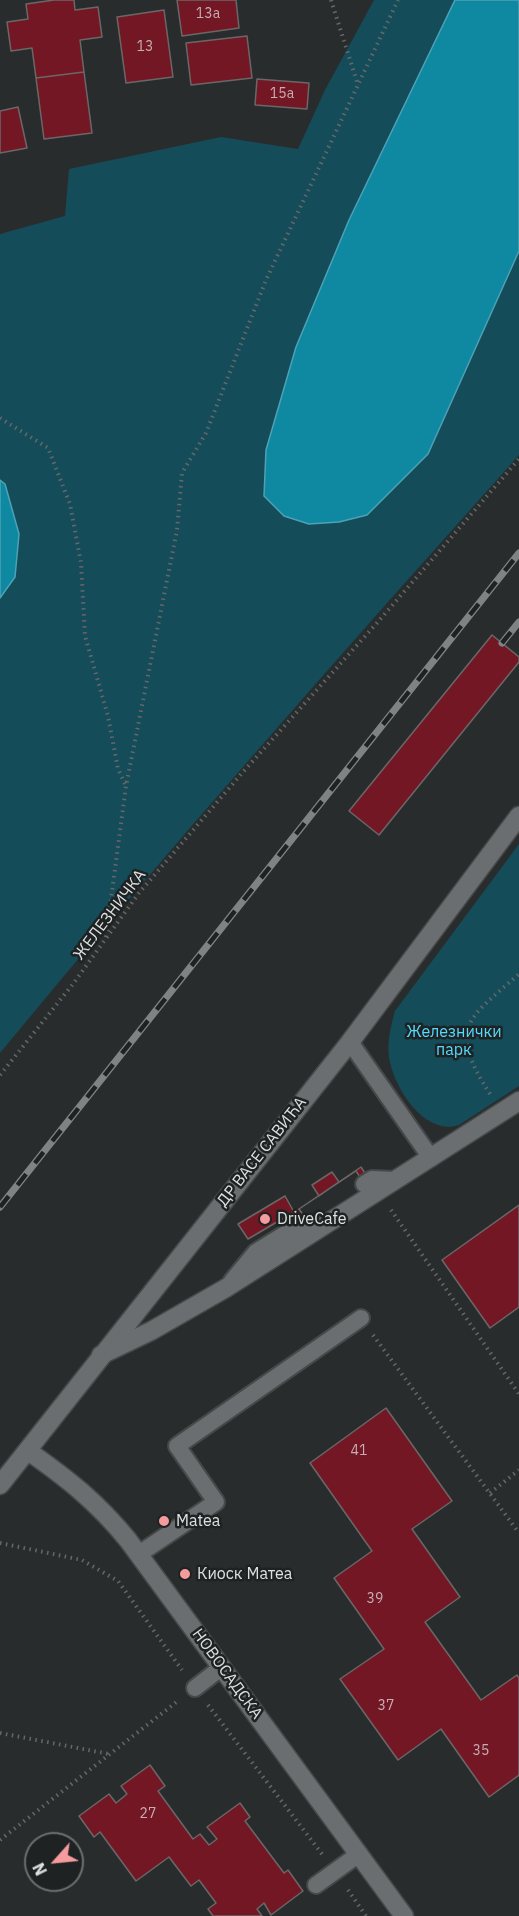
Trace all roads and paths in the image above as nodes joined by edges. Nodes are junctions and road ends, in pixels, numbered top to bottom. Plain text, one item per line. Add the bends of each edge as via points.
1 (331, 0) edge
2 (398, 0) edge
3 (358, 85) junction
4 (0, 418) edge
5 (519, 459) edge
6 (126, 786) junction
7 (519, 816) edge
8 (106, 937) junction
9 (519, 974) edge
10 (350, 1042) junction
11 (0, 1075) edge
12 (519, 1101) edge
13 (501, 1112) junction
14 (431, 1158) junction
15 (371, 1187) junction
16 (301, 1224) dead end
17 (226, 1288) junction
18 (361, 1318) joint
19 (101, 1355) junction
20 (519, 1394) edge
21 (28, 1451) junction
22 (519, 1470) edge
23 (0, 1485) edge
24 (490, 1493) junction
25 (519, 1533) edge
26 (140, 1554) junction
27 (222, 1667) junction
28 (195, 1688) joint
29 (0, 1732) edge
30 (110, 1754) junction
31 (0, 1840) edge
32 (359, 1854) junction
33 (316, 1885) dead end
34 (404, 1916) edge

1 - 3 path
2 - 3 path
3 - 6 path via 266,280 206,433 182,473 177,530
4 - 6 path via 48,448 70,504 81,562 86,636 118,769
5 - 8 path, ЖЕЛЕЗНИЧКА via 243,772
6 - 8 path
7 - 10 street, ДР ВАСЕ САВИЋА
8 - 11 path, ЖЕЛЕЗНИЧКА
9 - 13 path via 474,1013 467,1030 467,1049 475,1071
10 - 14 lane
10 - 19 street, ДР ВАСЕ САВИЋА
12 - 13 street
13 - 14 street
14 - 15 street via 395,1180
15 - 17 street
15 - 20 path
16 - 17 lane via 256,1252
17 - 19 street
18 - 24 path
18 - 26 lane via 177,1446 216,1502
19 - 21 street, ДР ВАСЕ САВИЋА
21 - 23 street, ДР ВАСЕ САВИЋА
21 - 26 street, НОВОСАДСКА via 90,1497
22 - 24 path
24 - 25 path
26 - 27 street, НОВОСАДСКА
27 - 28 lane
27 - 32 street, НОВОСАДСКА
28 - 30 path
29 - 30 path
30 - 31 path
32 - 33 lane
32 - 34 street, НОВОСАДСКА

